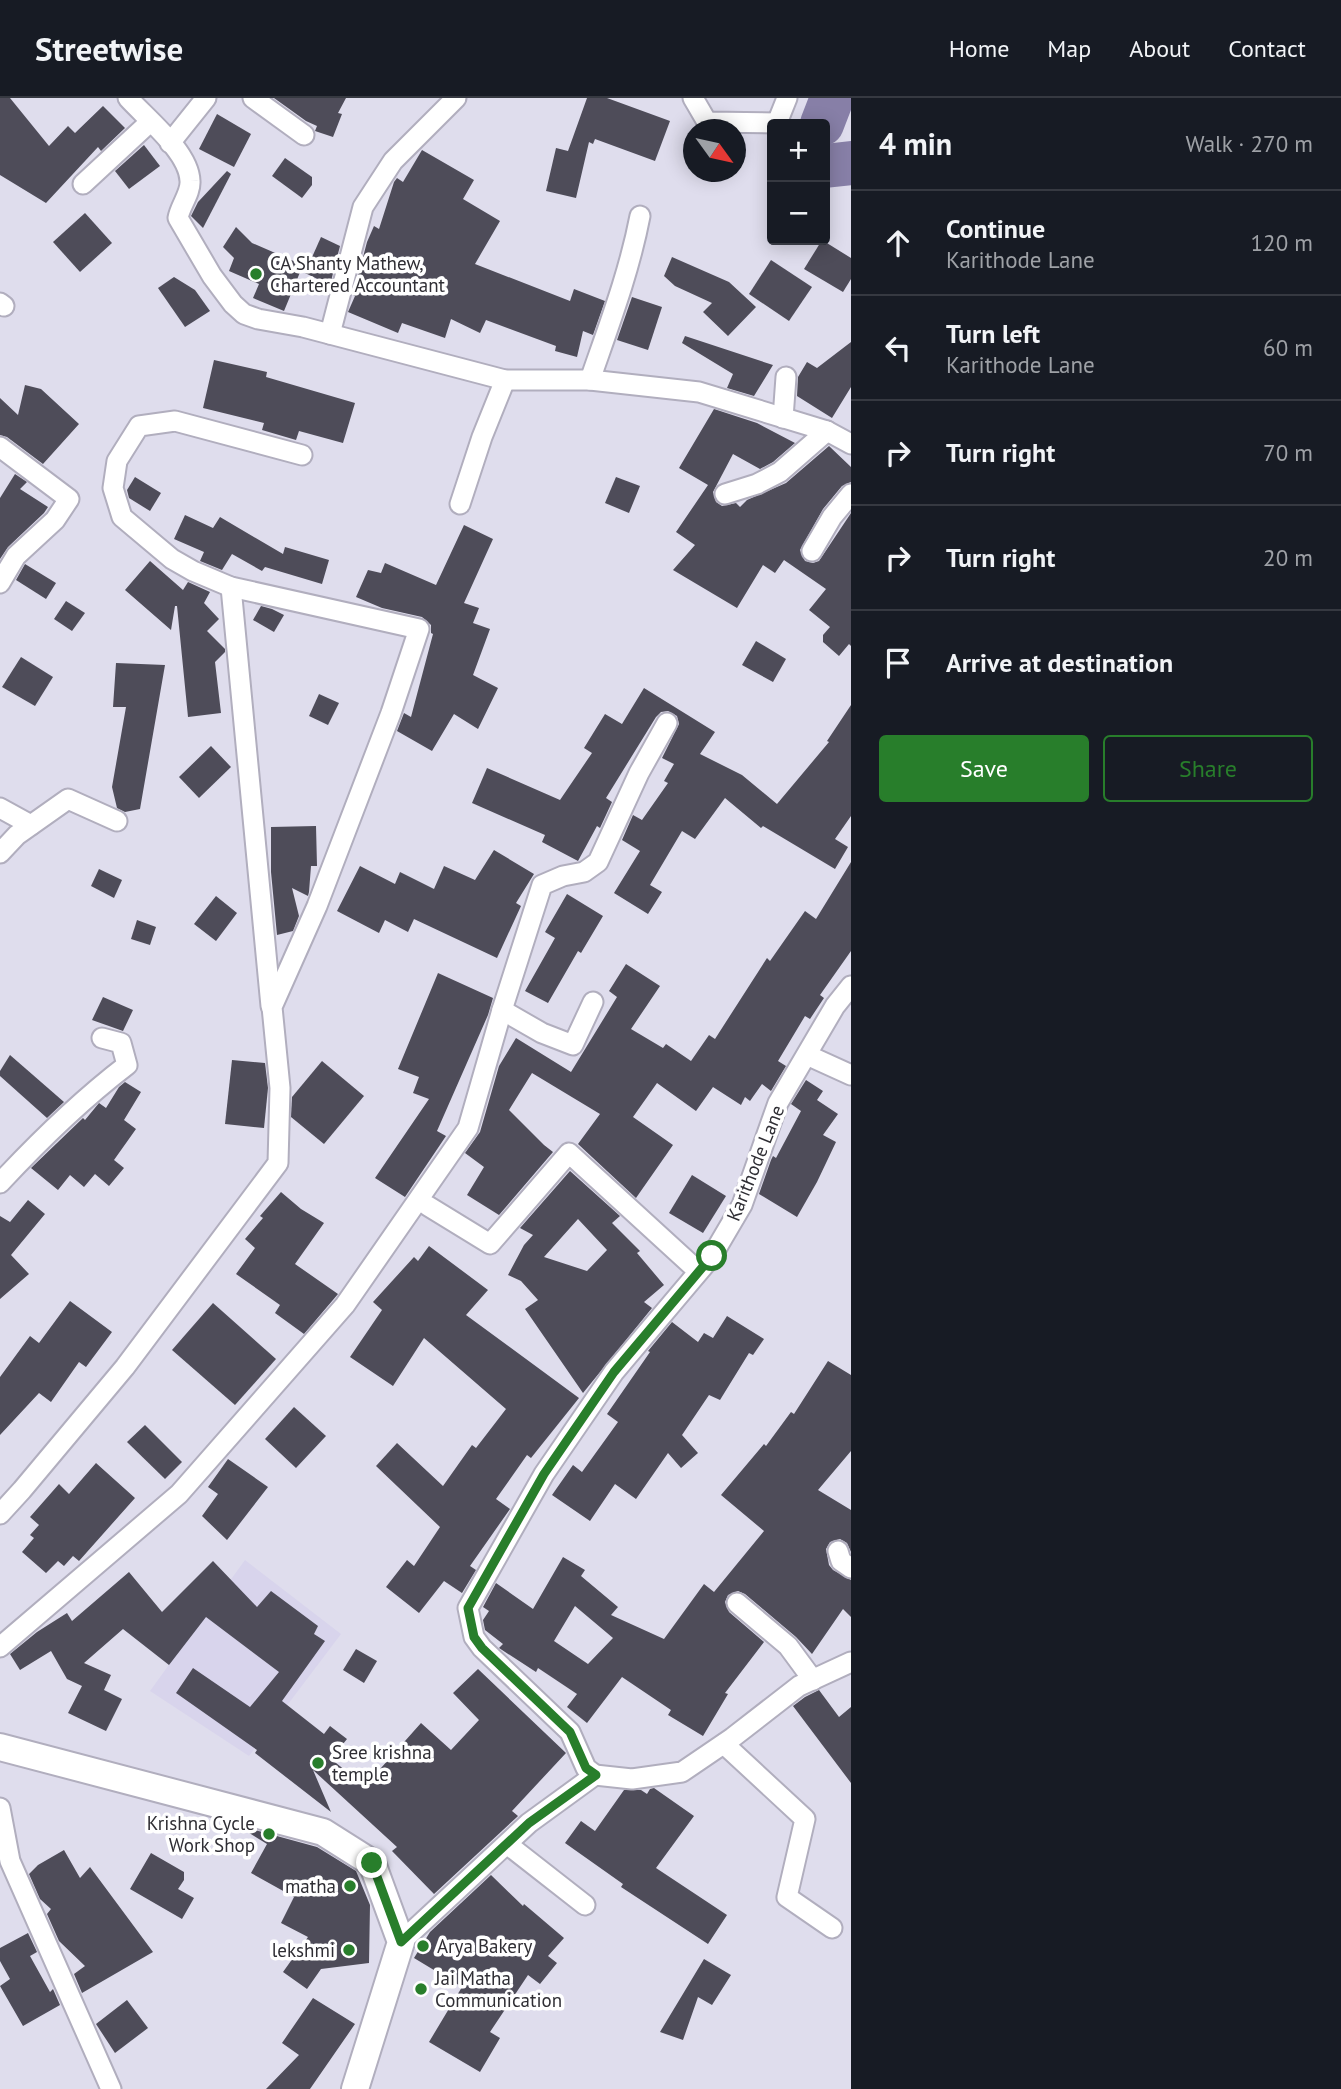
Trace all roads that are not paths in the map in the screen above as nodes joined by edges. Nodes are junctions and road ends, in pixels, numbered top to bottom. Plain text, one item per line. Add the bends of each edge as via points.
1 (128, 98) edge
2 (206, 98) edge
3 (253, 98) edge
4 (456, 98) edge
5 (693, 98) edge
6 (788, 98) edge
7 (150, 122) junction
8 (304, 135) dead end
9 (170, 143) junction
10 (83, 184) dead end
11 (640, 216) dead end
12 (330, 334) junction
13 (786, 377) dead end
14 (505, 380) junction
15 (590, 380) junction
16 (783, 418) junction
17 (827, 431) junction
18 (851, 444) edge
19 (0, 447) edge
20 (302, 455) dead end
21 (724, 494) dead end
22 (851, 494) edge
23 (460, 504) dead end
24 (813, 551) dead end
25 (0, 583) edge
26 (231, 587) junction
27 (667, 723) dead end
28 (0, 808) edge
29 (117, 821) dead end
30 (31, 825) junction
31 (0, 853) edge
32 (851, 986) edge
33 (593, 1002) dead end
34 (271, 1007) junction
35 (502, 1010) junction
36 (102, 1038) dead end
37 (807, 1055) junction
38 (851, 1075) edge
39 (0, 1183) edge
40 (428, 1206) dead end
41 (698, 1271) junction
42 (0, 1514) edge
43 (838, 1551) dead end
44 (851, 1568) edge
45 (737, 1603) dead end
46 (0, 1647) edge
47 (851, 1662) edge
48 (813, 1680) junction
49 (724, 1744) junction
50 (0, 1749) edge
51 (596, 1775) junction
52 (0, 1808) edge
53 (507, 1844) junction
54 (585, 1905) dead end
55 (832, 1928) dead end
56 (401, 1942) junction
57 (111, 2089) edge
58 (355, 2089) edge

1 - 7 street
2 - 9 street
3 - 8 street
4 - 12 street via 393,161 363,207
5 - 6 street via 707,122 777,123
7 - 9 street
7 - 10 street
9 - 12 street via 187,163 191,185 178,218 233,304 258,319
11 - 15 street via 619,301
12 - 14 street
13 - 16 street
14 - 15 street
14 - 23 street
15 - 16 street via 699,392
16 - 17 street
17 - 18 street
17 - 21 street via 780,472
19 - 25 street via 69,499 55,520 16,556
20 - 26 street via 175,421 139,426 117,461 113,488 122,517 172,559
22 - 24 street
26 - 34 street
26 - 34 street via 419,629 322,893
27 - 35 street via 598,862 584,872 542,885
28 - 30 street
29 - 30 street via 68,799
30 - 31 street
32 - 37 street, Karithode Lane
33 - 35 street via 573,1045
34 - 42 street via 280,1088 278,1163 125,1367
35 - 46 street via 468,1128 345,1305 179,1494
36 - 39 street via 121,1043 127,1065 88,1095
37 - 38 street
37 - 41 street, Karithode Lane via 778,1102 742,1205
40 - 41 street via 490,1244 569,1153
41 - 51 street, Karithode Lane via 614,1372 544,1474 468,1608 474,1637 482,1648 570,1732 586,1768
43 - 44 street via 841,1561
45 - 48 street via 788,1646
47 - 48 street
48 - 49 street
49 - 51 street via 682,1773 632,1779
49 - 55 street via 805,1819 787,1897
50 - 56 main road via 323,1832 372,1863
51 - 53 street
52 - 57 street via 10,1861
53 - 54 street
53 - 56 street
56 - 58 main road

